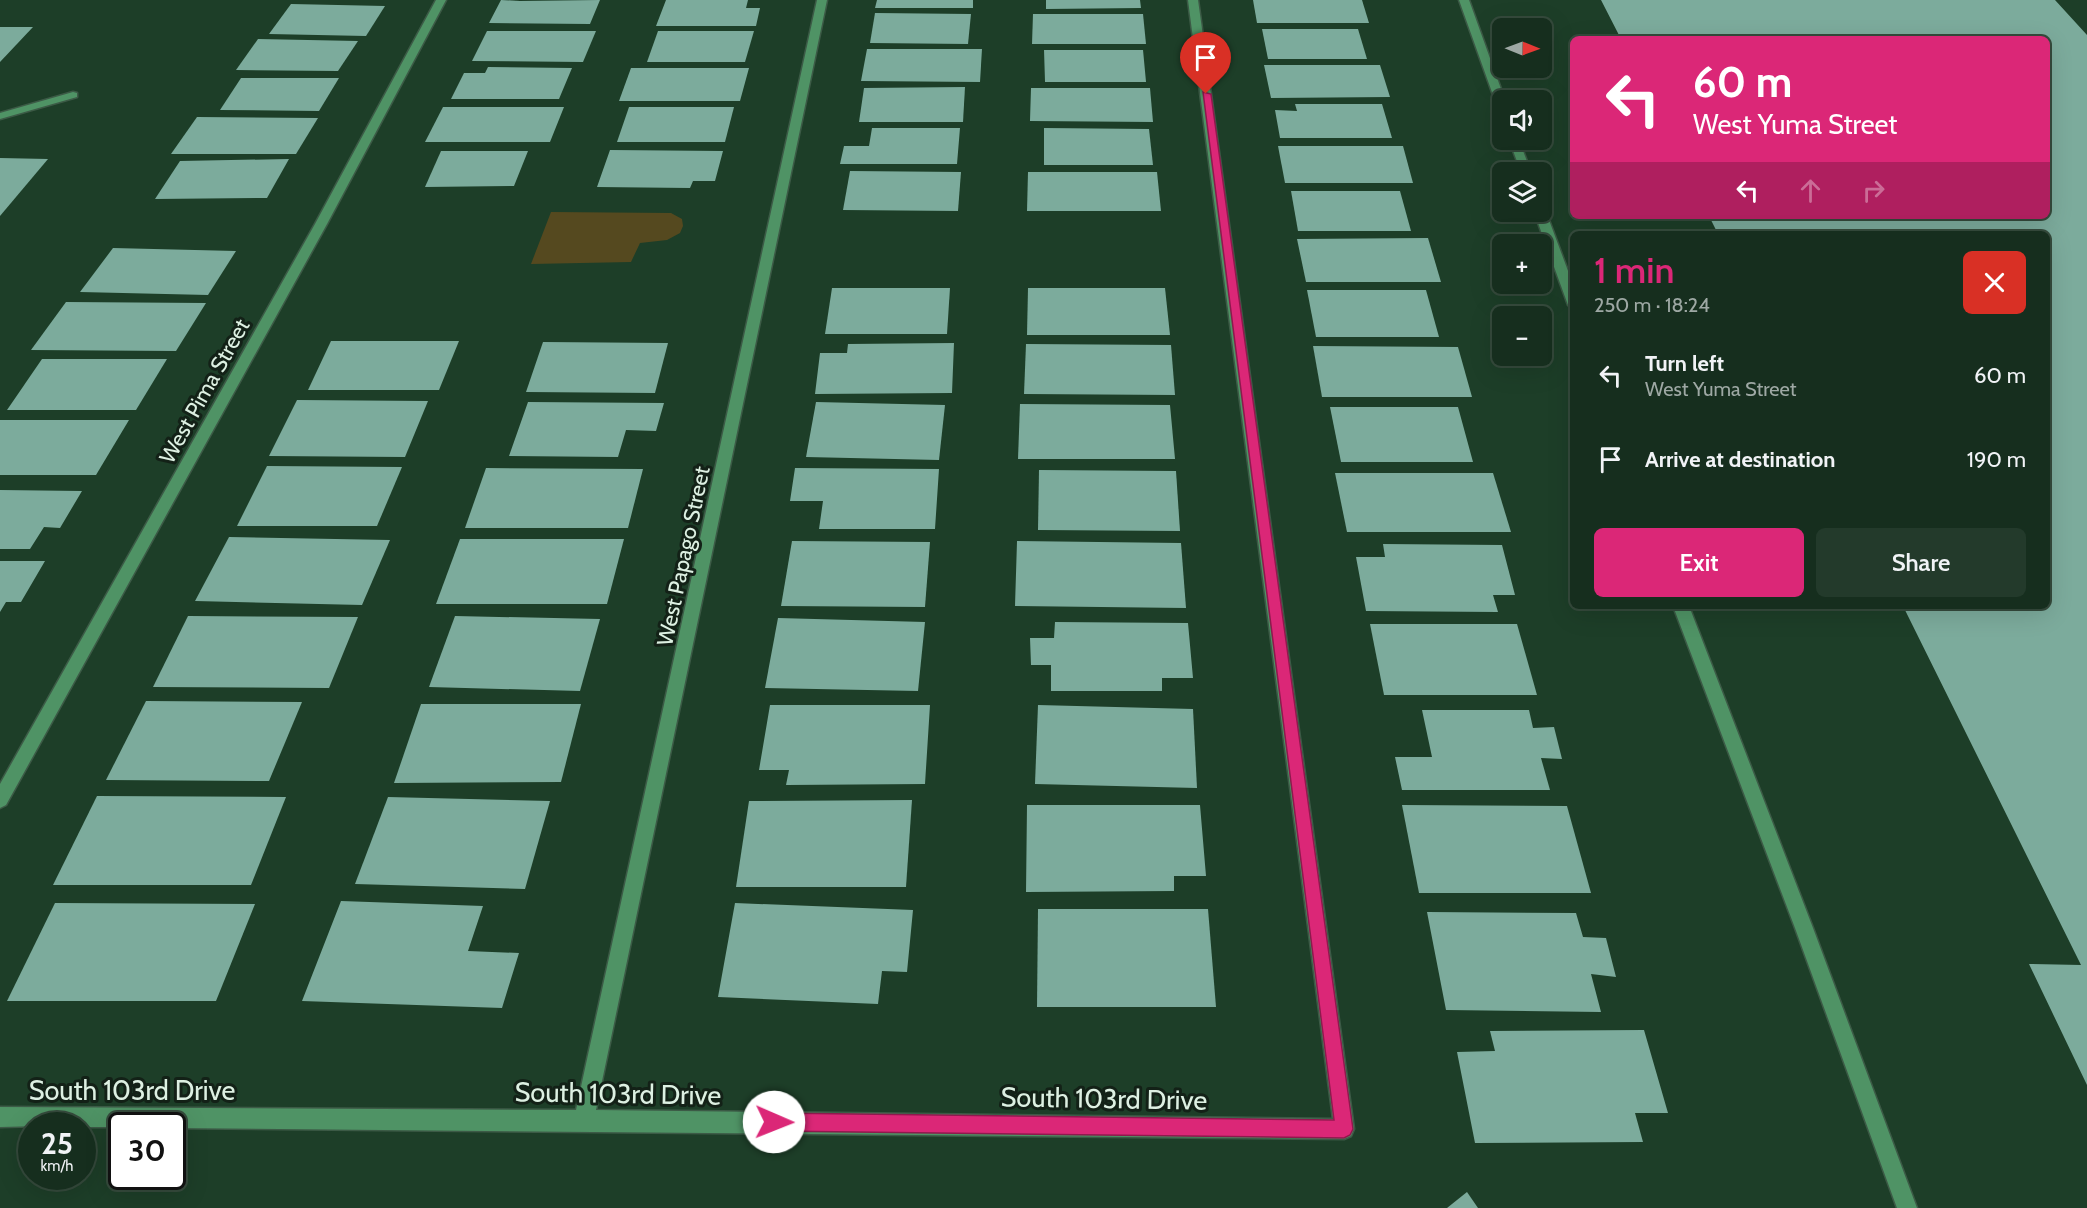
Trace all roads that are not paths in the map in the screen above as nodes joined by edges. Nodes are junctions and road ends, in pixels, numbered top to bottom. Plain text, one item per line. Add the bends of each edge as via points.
1 (441, 0) edge
2 (822, 0) edge
3 (1193, 0) edge
4 (1464, 0) edge
5 (1496, 90) edge
6 (73, 95) dead end
7 (0, 116) edge
8 (1544, 222) edge
9 (1570, 294) edge
10 (1682, 609) edge
11 (0, 800) edge
12 (0, 1117) edge
13 (584, 1120) junction
14 (1907, 1208) edge

1 - 11 street, West Pima Street via 321,224
2 - 13 street, West Papago Street
3 - 13 street, South 103rd Drive via 1344,1129
4 - 5 street
6 - 7 street
8 - 9 street
10 - 14 street
12 - 13 street, South 103rd Drive

